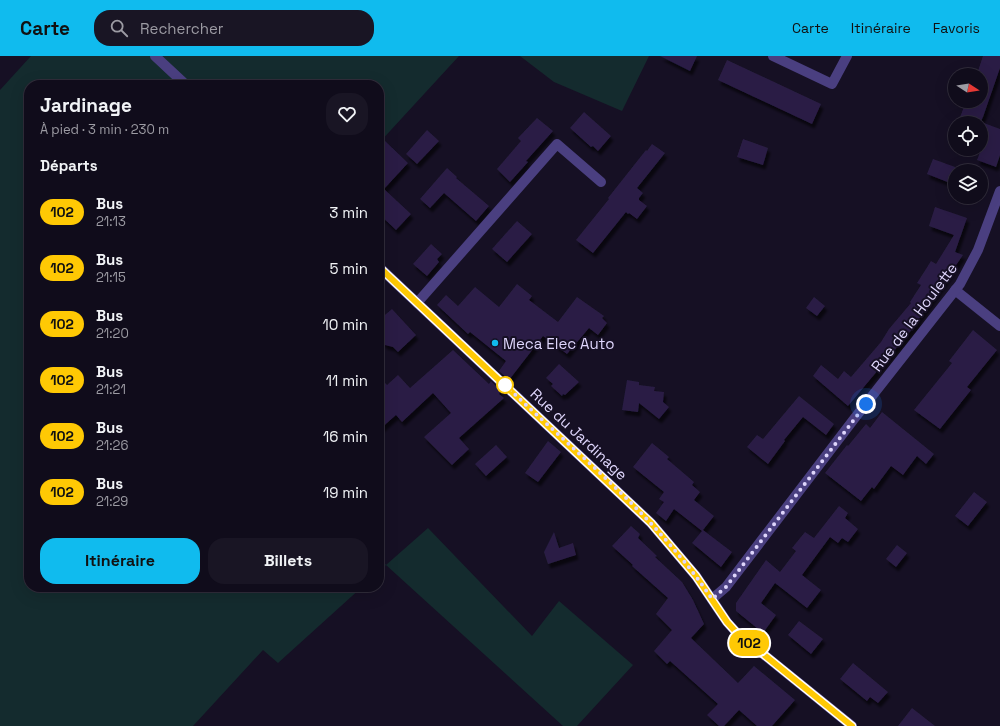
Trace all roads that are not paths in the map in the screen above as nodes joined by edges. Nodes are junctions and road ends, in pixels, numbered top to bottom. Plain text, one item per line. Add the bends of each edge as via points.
1 (155, 56) edge
2 (772, 56) edge
3 (847, 56) edge
4 (181, 80) edge
5 (601, 182) dead end
6 (1000, 191) edge
7 (384, 272) edge
8 (955, 290) junction
9 (418, 303) junction
10 (1000, 326) edge
11 (712, 599) junction
12 (852, 726) edge

1 - 4 street
2 - 3 street via 832,84
5 - 9 street via 557,144
6 - 8 street, Rue de la Houlette via 978,250
7 - 9 street, Rue du Jardinage
8 - 10 street
8 - 11 street, Rue de la Houlette via 726,587
9 - 11 street, Rue du Jardinage via 651,523
11 - 12 street, Rue du Jardinage via 727,622 744,639

